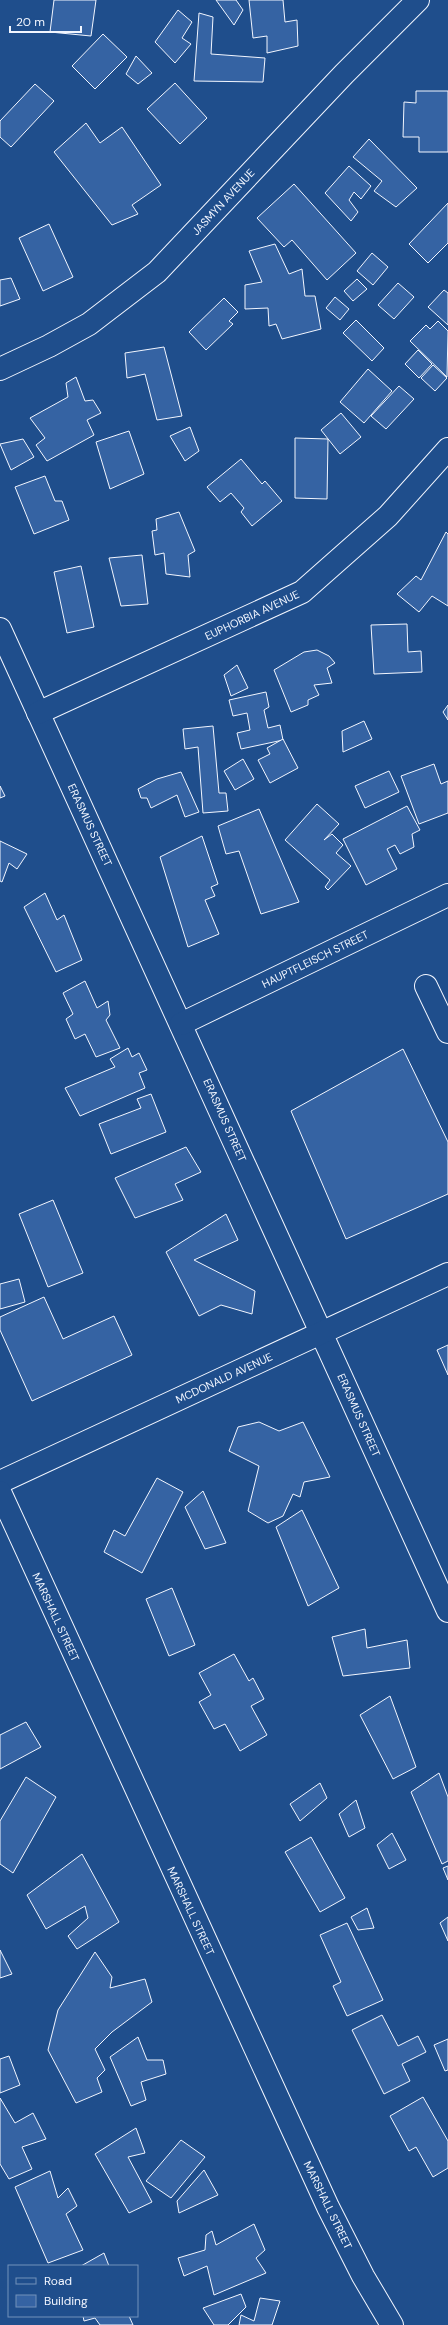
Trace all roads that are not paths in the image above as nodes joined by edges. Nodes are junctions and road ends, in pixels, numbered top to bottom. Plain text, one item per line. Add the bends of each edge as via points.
1 (418, 0) edge
2 (0, 369) edge
3 (448, 449) edge
4 (0, 629) edge
5 (38, 713) junction
6 (448, 895) edge
7 (426, 986) dead end
8 (181, 1024) junction
9 (448, 1032) edge
10 (448, 1274) edge
11 (321, 1333) junction
12 (0, 1482) edge
13 (0, 1492) edge
14 (448, 1611) edge
15 (392, 2325) edge

1 - 2 street, JASMYN AVENUE via 156,272 89,324
3 - 5 street, EUPHORBIA AVENUE via 388,516 302,592
4 - 5 street, ERASMUS STREET
5 - 8 street, ERASMUS STREET
6 - 8 street, HAUPTFLEISCH STREET
7 - 9 street
8 - 11 street, ERASMUS STREET
10 - 11 street, MCDONALD AVENUE
11 - 12 street, MCDONALD AVENUE
11 - 14 street, ERASMUS STREET
13 - 15 street, MARSHALL STREET via 325,2200 363,2276

